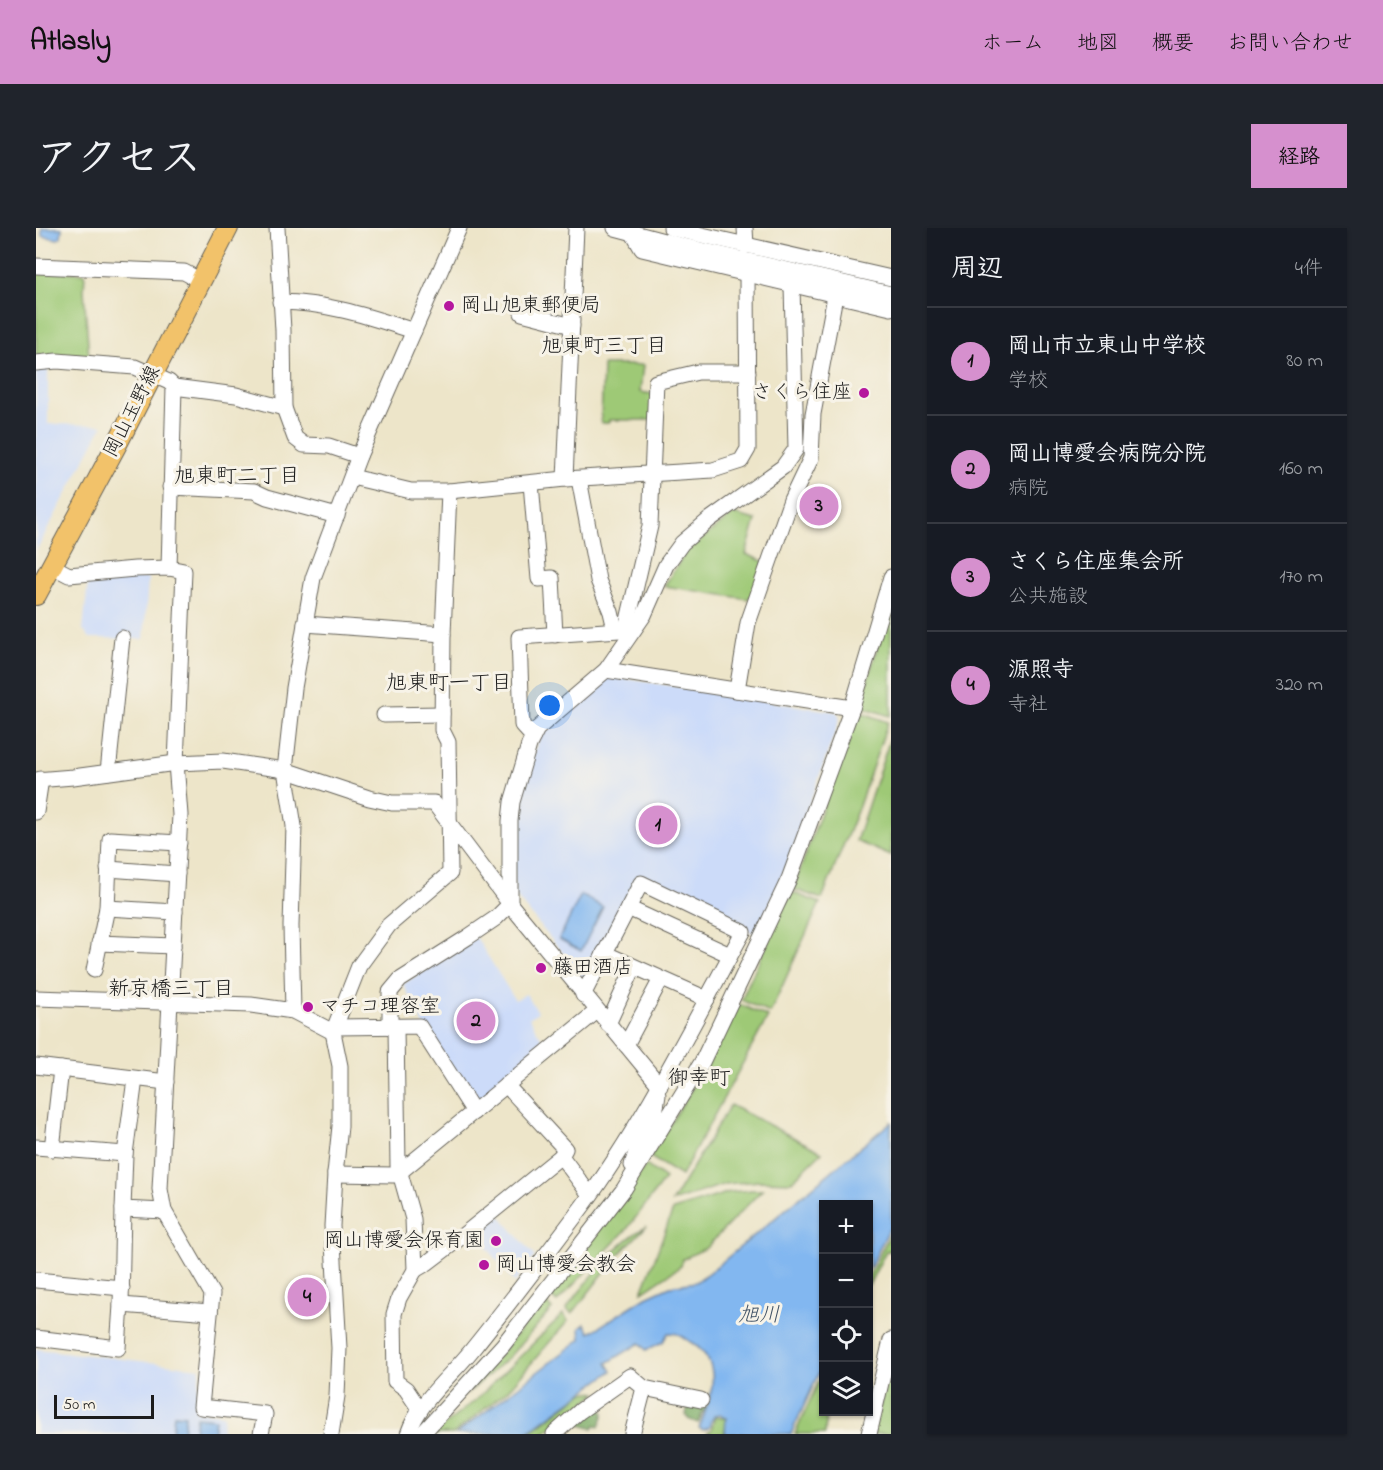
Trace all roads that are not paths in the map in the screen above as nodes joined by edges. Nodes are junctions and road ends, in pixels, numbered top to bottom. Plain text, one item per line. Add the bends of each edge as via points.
1 (228, 228) edge
2 (277, 228) edge
3 (459, 228) edge
4 (576, 228) edge
5 (615, 228) edge
6 (671, 228) edge
7 (745, 228) edge
8 (634, 229) edge
9 (746, 246) junction
10 (36, 266) edge
11 (747, 274) junction
12 (891, 278) edge
13 (201, 281) junction
14 (792, 285) junction
15 (891, 294) edge
16 (835, 296) junction
17 (280, 302) junction
18 (891, 308) edge
19 (522, 313) dead end
20 (572, 326) junction
21 (414, 331) junction
22 (36, 363) edge
23 (748, 372) junction
24 (153, 374) junction
25 (174, 387) junction
26 (284, 408) junction
27 (359, 456) junction
28 (651, 474) junction
29 (352, 477) junction
30 (572, 479) junction
31 (531, 483) junction
32 (170, 487) junction
33 (449, 491) junction
34 (337, 516) junction
35 (52, 566) junction
36 (169, 568) junction
37 (891, 577) edge
38 (36, 595) edge
39 (305, 624) junction
40 (625, 629) junction
41 (443, 634) junction
42 (555, 635) junction
43 (122, 638) dead end
44 (606, 670) junction
45 (737, 690) junction
46 (852, 708) junction
47 (442, 714) junction
48 (384, 715) dead end
49 (533, 737) junction
50 (176, 763) junction
51 (285, 770) junction
52 (108, 772) junction
53 (38, 779) edge
54 (36, 812) edge
55 (450, 824) junction
56 (179, 843) junction
57 (108, 869) junction
58 (177, 874) junction
59 (510, 904) junction
60 (107, 908) junction
61 (628, 908) junction
62 (175, 912) junction
63 (99, 943) junction
64 (173, 946) junction
65 (604, 953) junction
66 (730, 955) junction
67 (634, 967) junction
68 (94, 970) dead end
69 (662, 978) junction
70 (583, 994) junction
71 (36, 998) edge
72 (707, 999) junction
73 (170, 1002) junction
74 (293, 1011) junction
75 (597, 1011) junction
76 (608, 1024) junction
77 (393, 1027) junction
78 (334, 1030) junction
79 (626, 1046) junction
80 (36, 1066) edge
81 (61, 1070) junction
82 (135, 1079) junction
83 (166, 1082) junction
84 (506, 1085) junction
85 (660, 1086) junction
86 (474, 1112) junction
87 (36, 1147) edge
88 (52, 1149) junction
89 (125, 1154) junction
90 (561, 1156) junction
91 (400, 1172) junction
92 (335, 1174) junction
93 (624, 1188) junction
94 (590, 1195) junction
95 (123, 1209) junction
96 (164, 1210) junction
97 (415, 1270) junction
98 (36, 1280) edge
99 (122, 1288) junction
100 (121, 1305) junction
101 (210, 1312) junction
102 (36, 1338) edge
103 (891, 1340) edge
104 (644, 1388) junction
105 (701, 1400) dead end
106 (420, 1410) junction
107 (261, 1434) edge
108 (331, 1434) edge
109 (408, 1434) edge
110 (422, 1434) edge
111 (554, 1434) edge
112 (632, 1434) edge
113 (869, 1434) edge

1 - 13 main road, 岡山玉野線
2 - 17 street
3 - 21 street
4 - 20 street
5 - 8 street
6 - 9 street
7 - 9 street
8 - 11 street via 642,249
8 - 15 street via 679,245
9 - 12 street
10 - 13 street via 184,272
11 - 14 street
11 - 23 street
13 - 24 main road, 岡山玉野線
14 - 16 street
14 - 40 street via 796,449 783,466 682,543 666,565 644,615
16 - 18 street
16 - 45 street via 813,414 811,458 791,500 748,623
17 - 21 street via 349,310
17 - 26 street
19 - 20 street
20 - 30 street
21 - 27 street
22 - 24 street via 135,367
23 - 28 street via 748,449 741,461 713,470
23 - 28 street via 698,372 656,382
24 - 25 street
24 - 35 main road, 岡山玉野線
25 - 26 street via 236,395
25 - 32 street
26 - 27 street via 295,438 304,445 329,446
27 - 29 street
28 - 30 street
28 - 40 street via 650,526
29 - 33 street via 411,491
29 - 34 street
30 - 31 street
30 - 40 street via 598,580 611,612
31 - 33 street
31 - 42 street via 539,579 552,578
32 - 34 street via 254,491
32 - 36 street
33 - 41 street
34 - 39 street via 313,578
35 - 36 street via 69,575
35 - 38 main road, 岡山玉野線
36 - 50 street via 184,572
37 - 46 street
39 - 41 street
39 - 51 street
40 - 42 street
40 - 44 street
41 - 47 street
42 - 49 street via 519,637 522,725
43 - 52 street
44 - 45 street
44 - 49 street via 537,729
45 - 46 street
46 - 93 street via 785,888 702,1062
47 - 48 street
47 - 55 street via 442,730 448,742
49 - 59 street via 512,802
50 - 51 street via 223,761
50 - 52 street
50 - 56 street
51 - 55 street via 369,798 392,803 434,803
51 - 74 street via 294,826
52 - 53 street
53 - 54 street
55 - 59 street
55 - 78 street via 450,873 390,925 358,966
56 - 57 street via 110,839
56 - 58 street
57 - 58 street
57 - 60 street
58 - 62 street
59 - 70 street
59 - 77 street via 496,918 400,980 390,992
60 - 62 street
60 - 63 street
61 - 65 street
61 - 66 street
61 - 66 street via 640,883 743,932
62 - 64 street
63 - 64 street
63 - 68 street
64 - 73 street
65 - 67 street
65 - 70 street
66 - 72 street
67 - 69 street
67 - 76 street
69 - 72 street
69 - 79 street
70 - 75 street
71 - 73 street
72 - 85 street
73 - 74 street
73 - 83 street
74 - 78 street
75 - 76 street
75 - 84 street
76 - 79 street
77 - 78 street
77 - 86 street via 420,1026
77 - 91 street
78 - 92 street via 340,1066
79 - 85 street
80 - 81 street
81 - 82 street
81 - 88 street
82 - 83 street
82 - 89 street
83 - 96 street via 160,1189
84 - 86 street
84 - 90 street via 565,1149
85 - 93 street via 655,1114 638,1146
85 - 94 street
86 - 91 street
87 - 88 street
88 - 89 street
89 - 95 street
90 - 94 street
90 - 97 street
91 - 92 street
91 - 97 street via 414,1219
92 - 108 street via 332,1226 339,1380
93 - 110 street via 503,1345
94 - 106 street via 470,1352
95 - 96 street
95 - 99 street
96 - 101 street via 212,1294
97 - 106 street via 394,1314 394,1381 406,1389
98 - 99 street
99 - 100 street
100 - 101 street
100 - 102 street via 118,1348
101 - 107 street via 201,1407 265,1414
103 - 113 street
104 - 105 street
104 - 111 street via 630,1376
104 - 112 street
106 - 109 street

